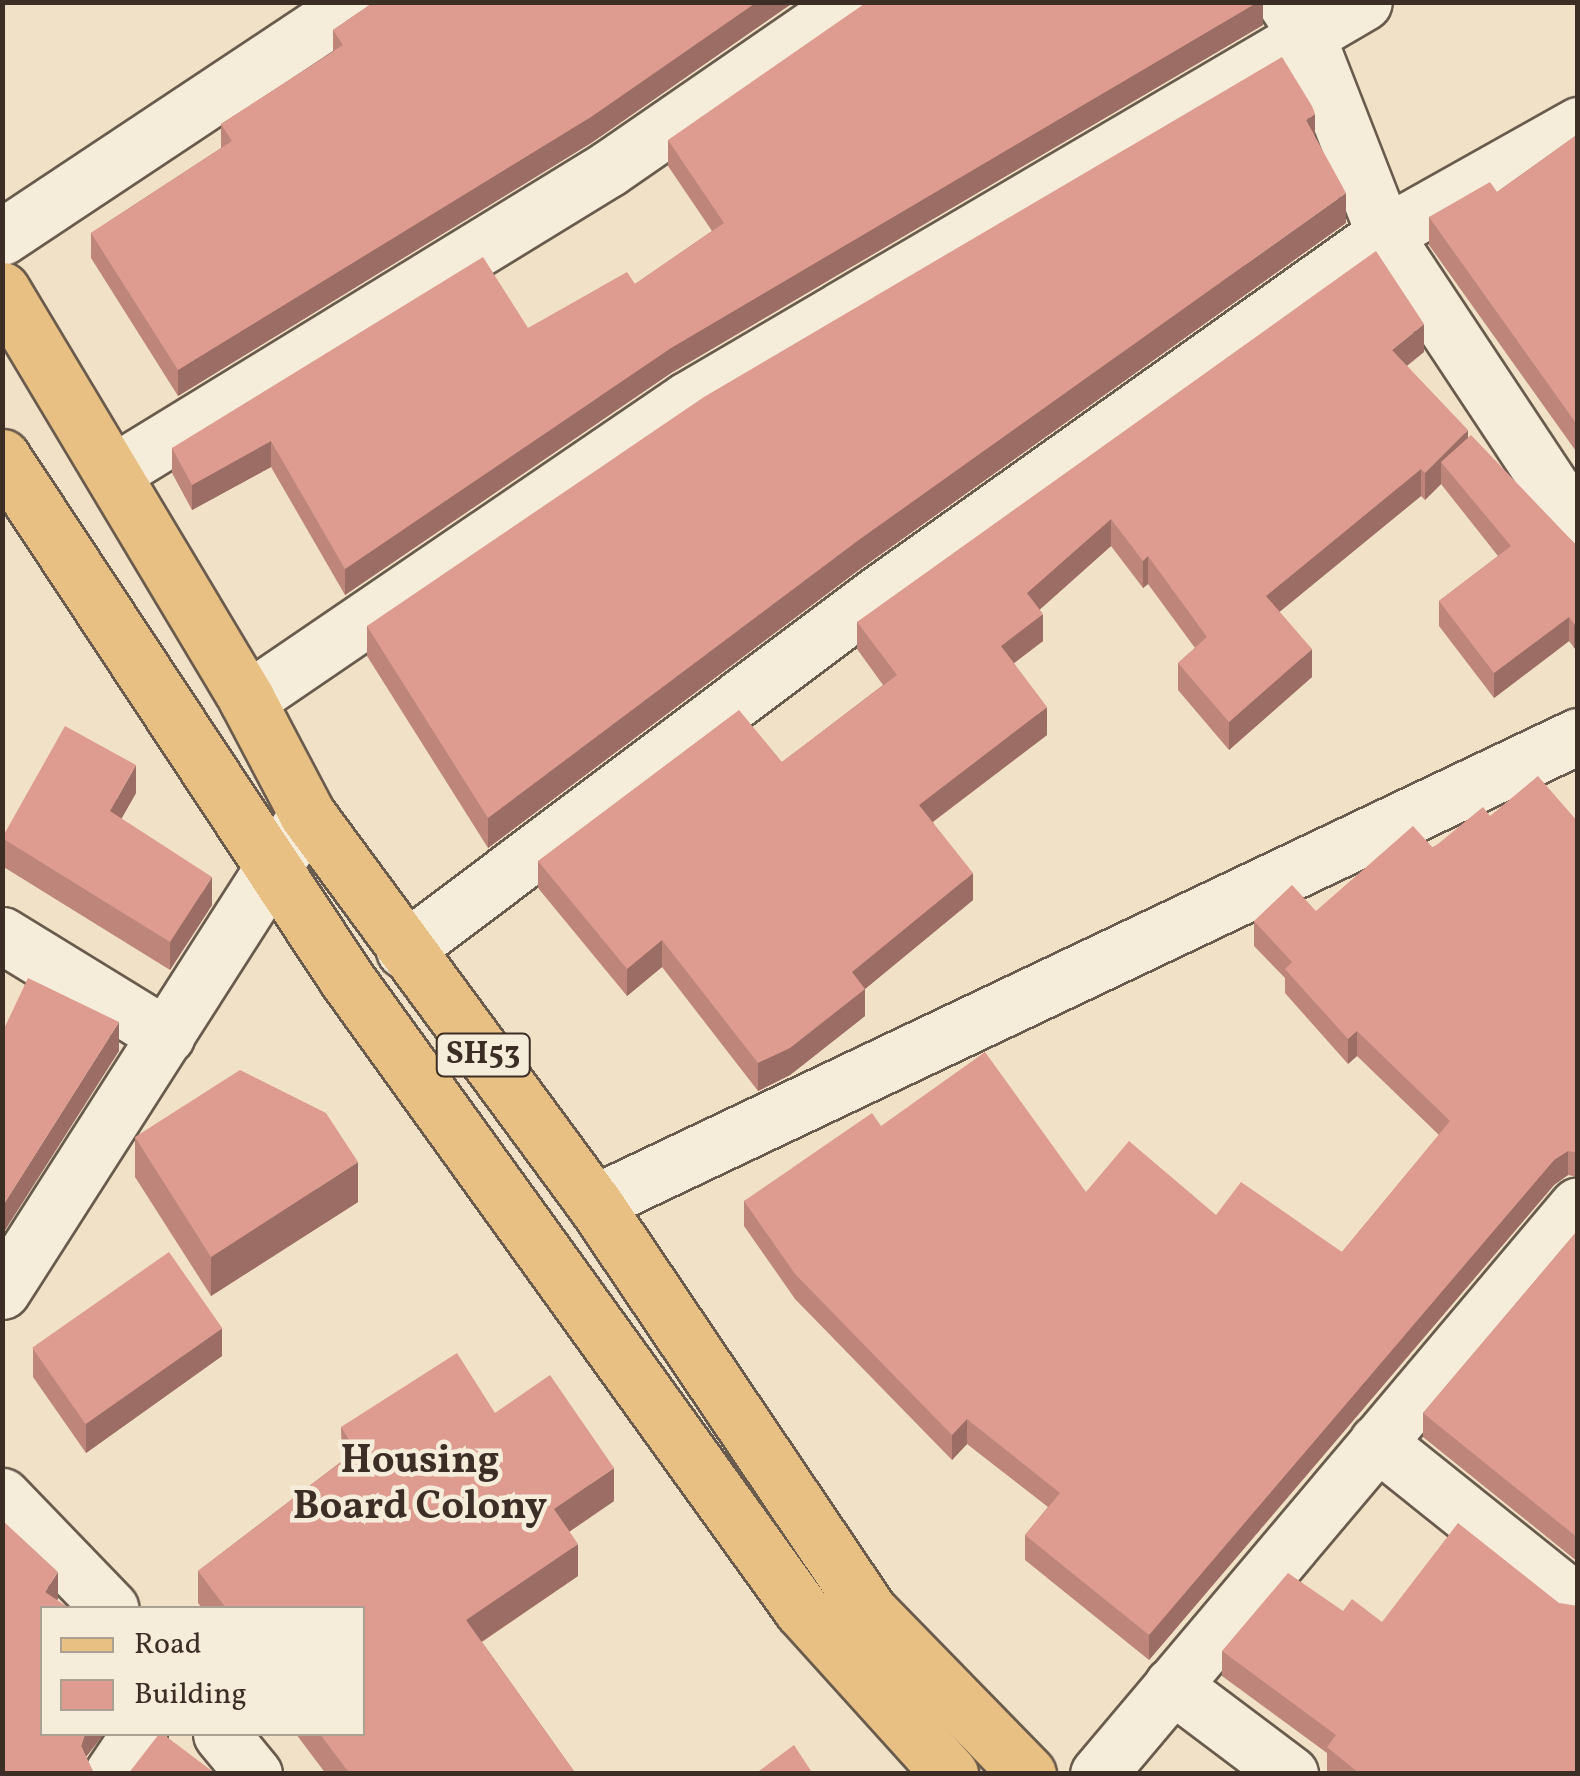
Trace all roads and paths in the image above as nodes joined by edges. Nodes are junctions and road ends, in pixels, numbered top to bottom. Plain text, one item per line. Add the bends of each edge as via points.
1 (356, 2) edge
2 (850, 2) edge
3 (1364, 2) edge
4 (1296, 19) edge
5 (1578, 125) edge
6 (1384, 234) junction
7 (2, 237) edge
8 (2, 290) edge
9 (2, 457) edge
10 (114, 472) junction
11 (1578, 527) edge
12 (247, 700) junction
13 (1578, 736) edge
14 (307, 814) junction
15 (273, 868) junction
16 (2, 935) edge
17 (404, 950) junction
18 (166, 1036) junction
19 (594, 1204) junction
20 (1571, 1226) edge
21 (2, 1291) edge
22 (1377, 1442) junction
23 (2, 1496) edge
24 (1578, 1602) edge
25 (108, 1606) edge
26 (1172, 1685) junction
27 (138, 1736) edge
28 (224, 1736) edge
29 (112, 1774) edge
30 (254, 1774) edge
31 (950, 1774) edge
32 (1028, 1774) edge
33 (1098, 1774) edge
34 (1290, 1774) edge

1 - 7 street
2 - 10 street via 608,169
3 - 4 street
4 - 6 street
4 - 12 street via 687,400
5 - 6 street
6 - 11 street
6 - 17 street via 894,583
8 - 10 main road, SH53
9 - 15 main road, SH53
10 - 12 main road, SH53
12 - 14 main road, SH53
13 - 19 street
14 - 15 street
14 - 17 main road, SH53
15 - 18 street
15 - 31 main road, SH53 via 802,1610
16 - 18 street
17 - 19 main road, SH53
18 - 21 street
19 - 32 main road, SH53 via 870,1612
20 - 22 street
22 - 24 street
22 - 26 street
23 - 25 street
26 - 33 street
26 - 34 street
27 - 29 street
28 - 30 street

